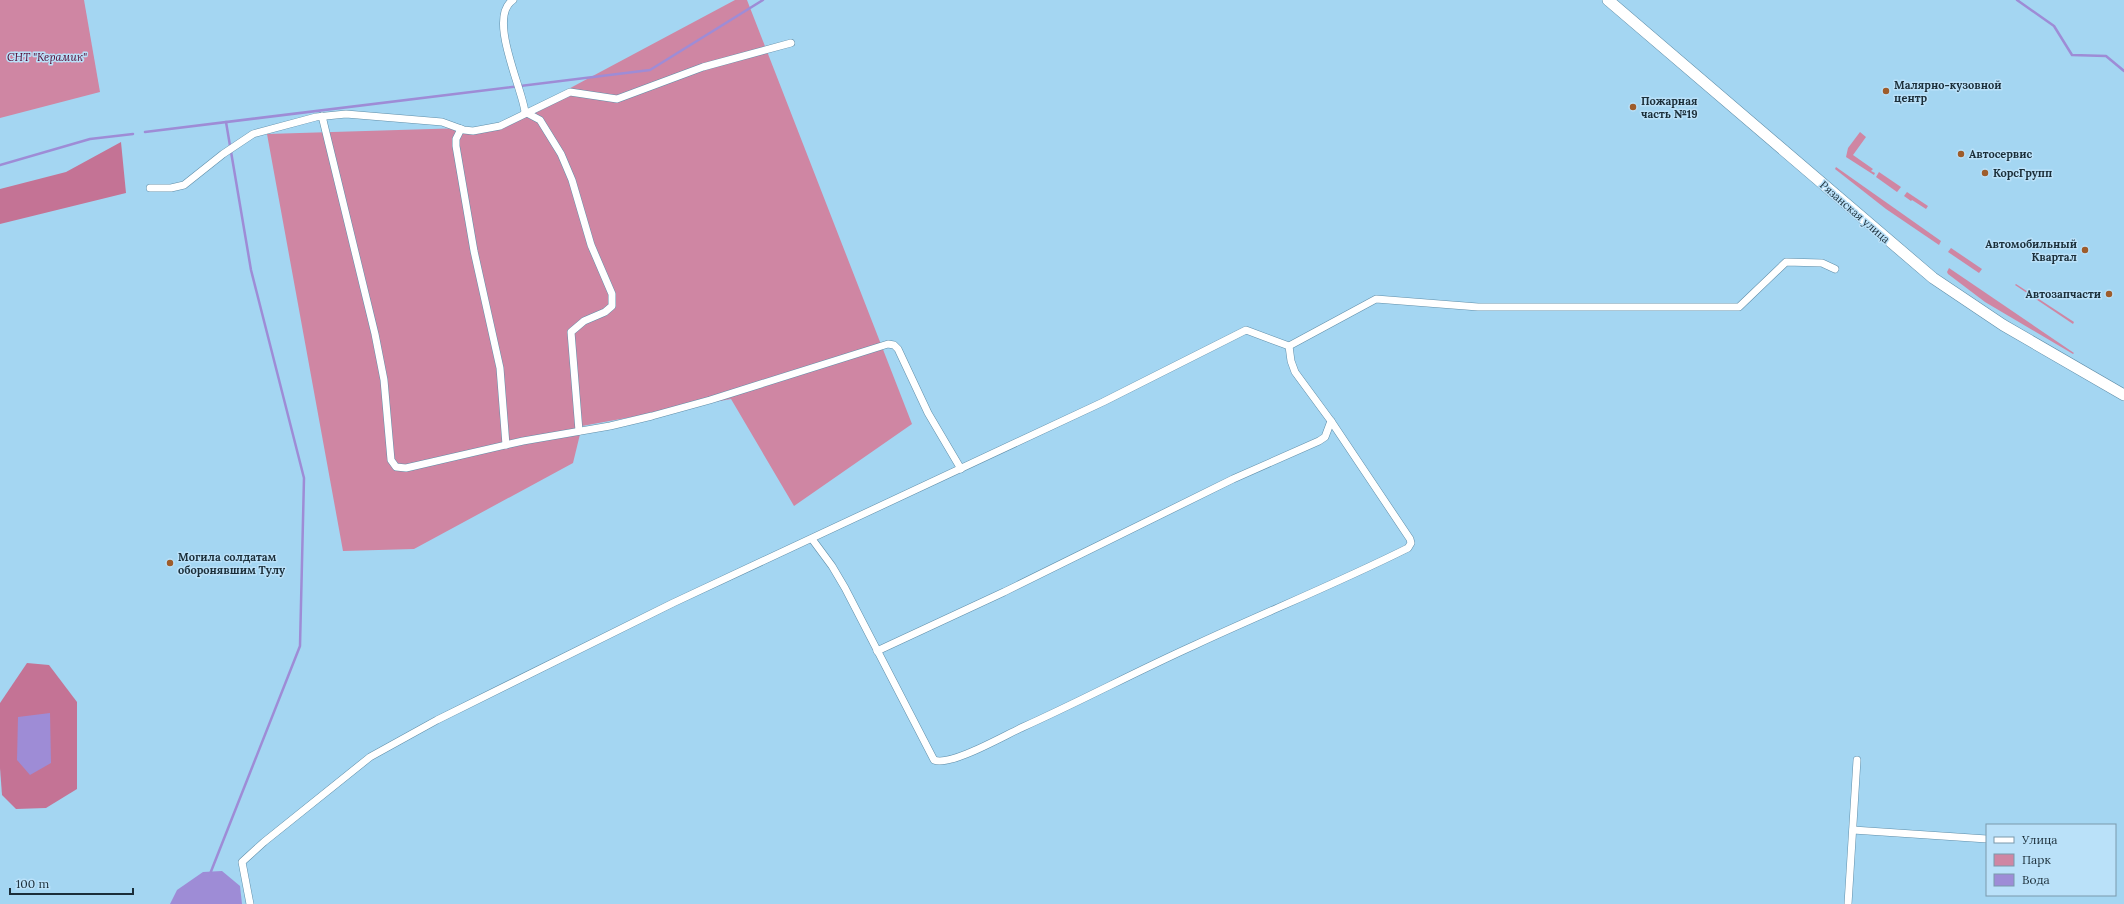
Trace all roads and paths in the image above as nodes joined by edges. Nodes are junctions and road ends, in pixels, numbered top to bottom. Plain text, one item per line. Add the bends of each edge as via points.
1 (513, 0) edge
2 (1608, 0) edge
3 (791, 43) dead end
4 (525, 112) junction
5 (322, 116) junction
6 (461, 129) junction
7 (150, 188) dead end
8 (1835, 269) dead end
9 (1289, 346) junction
10 (2124, 395) edge
11 (1331, 421) junction
12 (578, 432) junction
13 (506, 445) junction
14 (961, 469) junction
15 (812, 539) junction
16 (877, 651) junction
17 (1857, 760) dead end
18 (1852, 830) junction
19 (1986, 839) edge
20 (250, 904) edge
21 (1848, 904) edge

1 - 4 street via 505,9 503,30
2 - 10 main road, Рязанская улица via 1933,278 2003,325
3 - 4 street via 704,67 617,99 570,92
4 - 6 street via 524,115 500,126 473,131
4 - 12 street via 540,120 561,154 572,180 591,245 612,294 612,306 584,321 571,332
5 - 6 street via 346,114 442,122
5 - 7 street via 253,134 184,185
5 - 13 street via 375,334 384,380 393,465 406,468
6 - 13 street via 456,146 474,251 500,368
8 - 9 street via 1822,263 1786,262 1739,307 1478,307 1376,299
9 - 11 street via 1295,372
9 - 14 street via 1246,330 1103,402
11 - 16 street via 1325,437 1319,441
11 - 16 street via 1410,539 1408,548 947,761 934,760
12 - 13 street
12 - 14 street via 710,400 888,344 898,349 928,413
14 - 15 street
15 - 16 street via 832,566
15 - 20 street via 673,603 444,716 370,757 242,862
17 - 18 street
18 - 19 street
18 - 21 street

